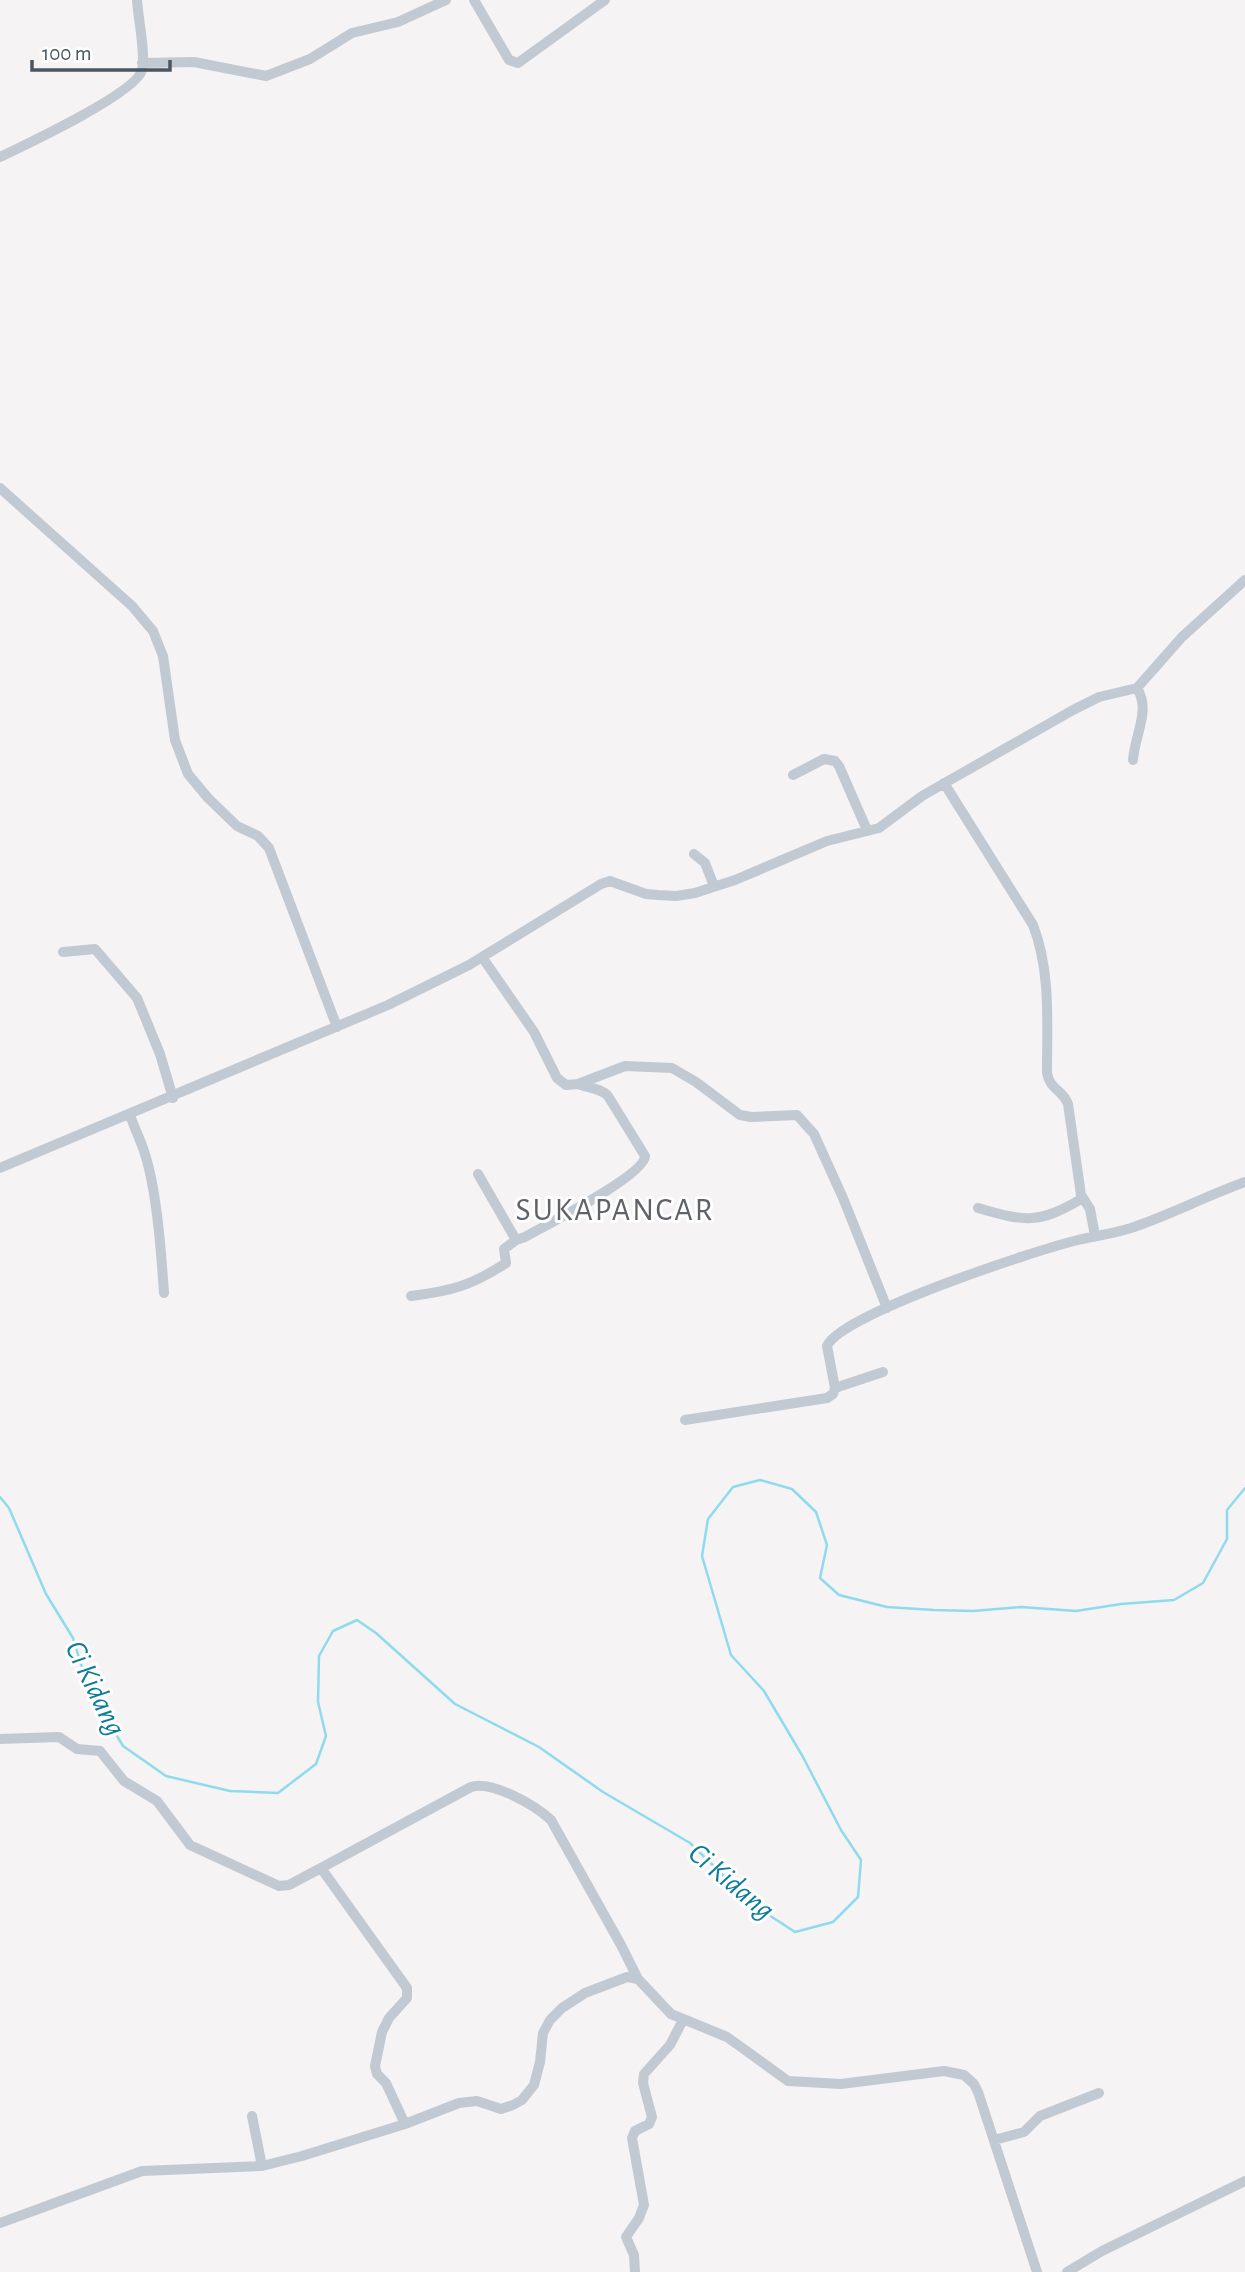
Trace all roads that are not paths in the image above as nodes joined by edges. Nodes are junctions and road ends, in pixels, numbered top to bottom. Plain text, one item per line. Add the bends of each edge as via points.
1 (136, 0) edge
2 (446, 0) edge
3 (474, 0) edge
4 (605, 0) edge
5 (142, 63) junction
6 (0, 157) edge
7 (0, 488) edge
8 (1245, 580) edge
9 (1137, 688) junction
10 (1132, 760) dead end
11 (793, 775) dead end
12 (944, 783) junction
13 (867, 830) junction
14 (694, 855) dead end
15 (714, 886) junction
16 (63, 953) dead end
17 (482, 957) junction
18 (337, 1027) junction
19 (579, 1084) junction
20 (173, 1097) junction
21 (130, 1115) junction
22 (0, 1168) edge
23 (478, 1174) dead end
24 (1245, 1182) edge
25 (1083, 1198) junction
26 (978, 1208) dead end
27 (1095, 1236) junction
28 (516, 1240) junction
29 (164, 1293) dead end
30 (411, 1296) dead end
31 (887, 1308) junction
32 (883, 1372) dead end
33 (835, 1388) junction
34 (685, 1420) dead end
35 (0, 1738) edge
36 (321, 1868) junction
37 (638, 1979) junction
38 (683, 2020) junction
39 (1099, 2094) dead end
40 (252, 2116) dead end
41 (405, 2124) junction
42 (994, 2140) junction
43 (262, 2166) junction
44 (1245, 2181) edge
45 (0, 2223) edge
46 (635, 2272) edge
47 (1037, 2272) edge
48 (1067, 2272) edge

1 - 5 street
2 - 5 street via 398,22 352,33 310,59 266,76 194,62
3 - 4 street via 509,60 518,63
5 - 6 street via 138,79 125,88
7 - 18 street via 132,606 153,631 163,656 175,740 188,774 237,826 258,836 269,848
8 - 9 street via 1182,637
9 - 10 street via 1144,711
9 - 12 street via 1094,699
11 - 13 street via 824,759 835,761
12 - 13 street via 889,822
12 - 25 street via 1039,941 1046,989 1047,1073 1049,1083 1068,1104
13 - 15 street
14 - 15 street via 705,863
15 - 17 street via 676,896 646,894 610,881
16 - 20 street via 95,949 137,998
17 - 18 street
17 - 19 street via 534,1032 557,1077 566,1085
18 - 20 street
19 - 28 street via 604,1091 645,1161 610,1189
19 - 31 street via 625,1066 672,1068 746,1116 797,1115 814,1135
20 - 21 street
21 - 22 street
21 - 29 street via 149,1170
23 - 28 street
24 - 27 street via 1130,1229
25 - 26 street via 1032,1219
25 - 27 street
27 - 31 street via 971,1273
28 - 30 street via 504,1250 506,1263 474,1283
31 - 33 street via 829,1340
32 - 33 street
33 - 34 street via 833,1395 818,1400
35 - 36 street via 60,1737 77,1749 100,1751 124,1781 158,1801 187,1842 275,1884 289,1885
36 - 37 street via 471,1787 486,1786 509,1794 551,1819
36 - 41 street via 407,1988 407,1998 382,2032 375,2066
37 - 38 street via 671,2014
37 - 41 street via 620,1978 585,1993 550,2020 543,2033 534,2085 522,2100 501,2109 477,2101 459,2103
38 - 42 street via 727,2037 788,2081 841,2084 944,2071 964,2075 978,2092
38 - 46 street via 670,2045 644,2074 652,2117 632,2138 644,2205 626,2237
39 - 42 street via 1041,2116 1024,2132
40 - 43 street
41 - 43 street
42 - 47 street
43 - 45 street via 142,2171
44 - 48 street

